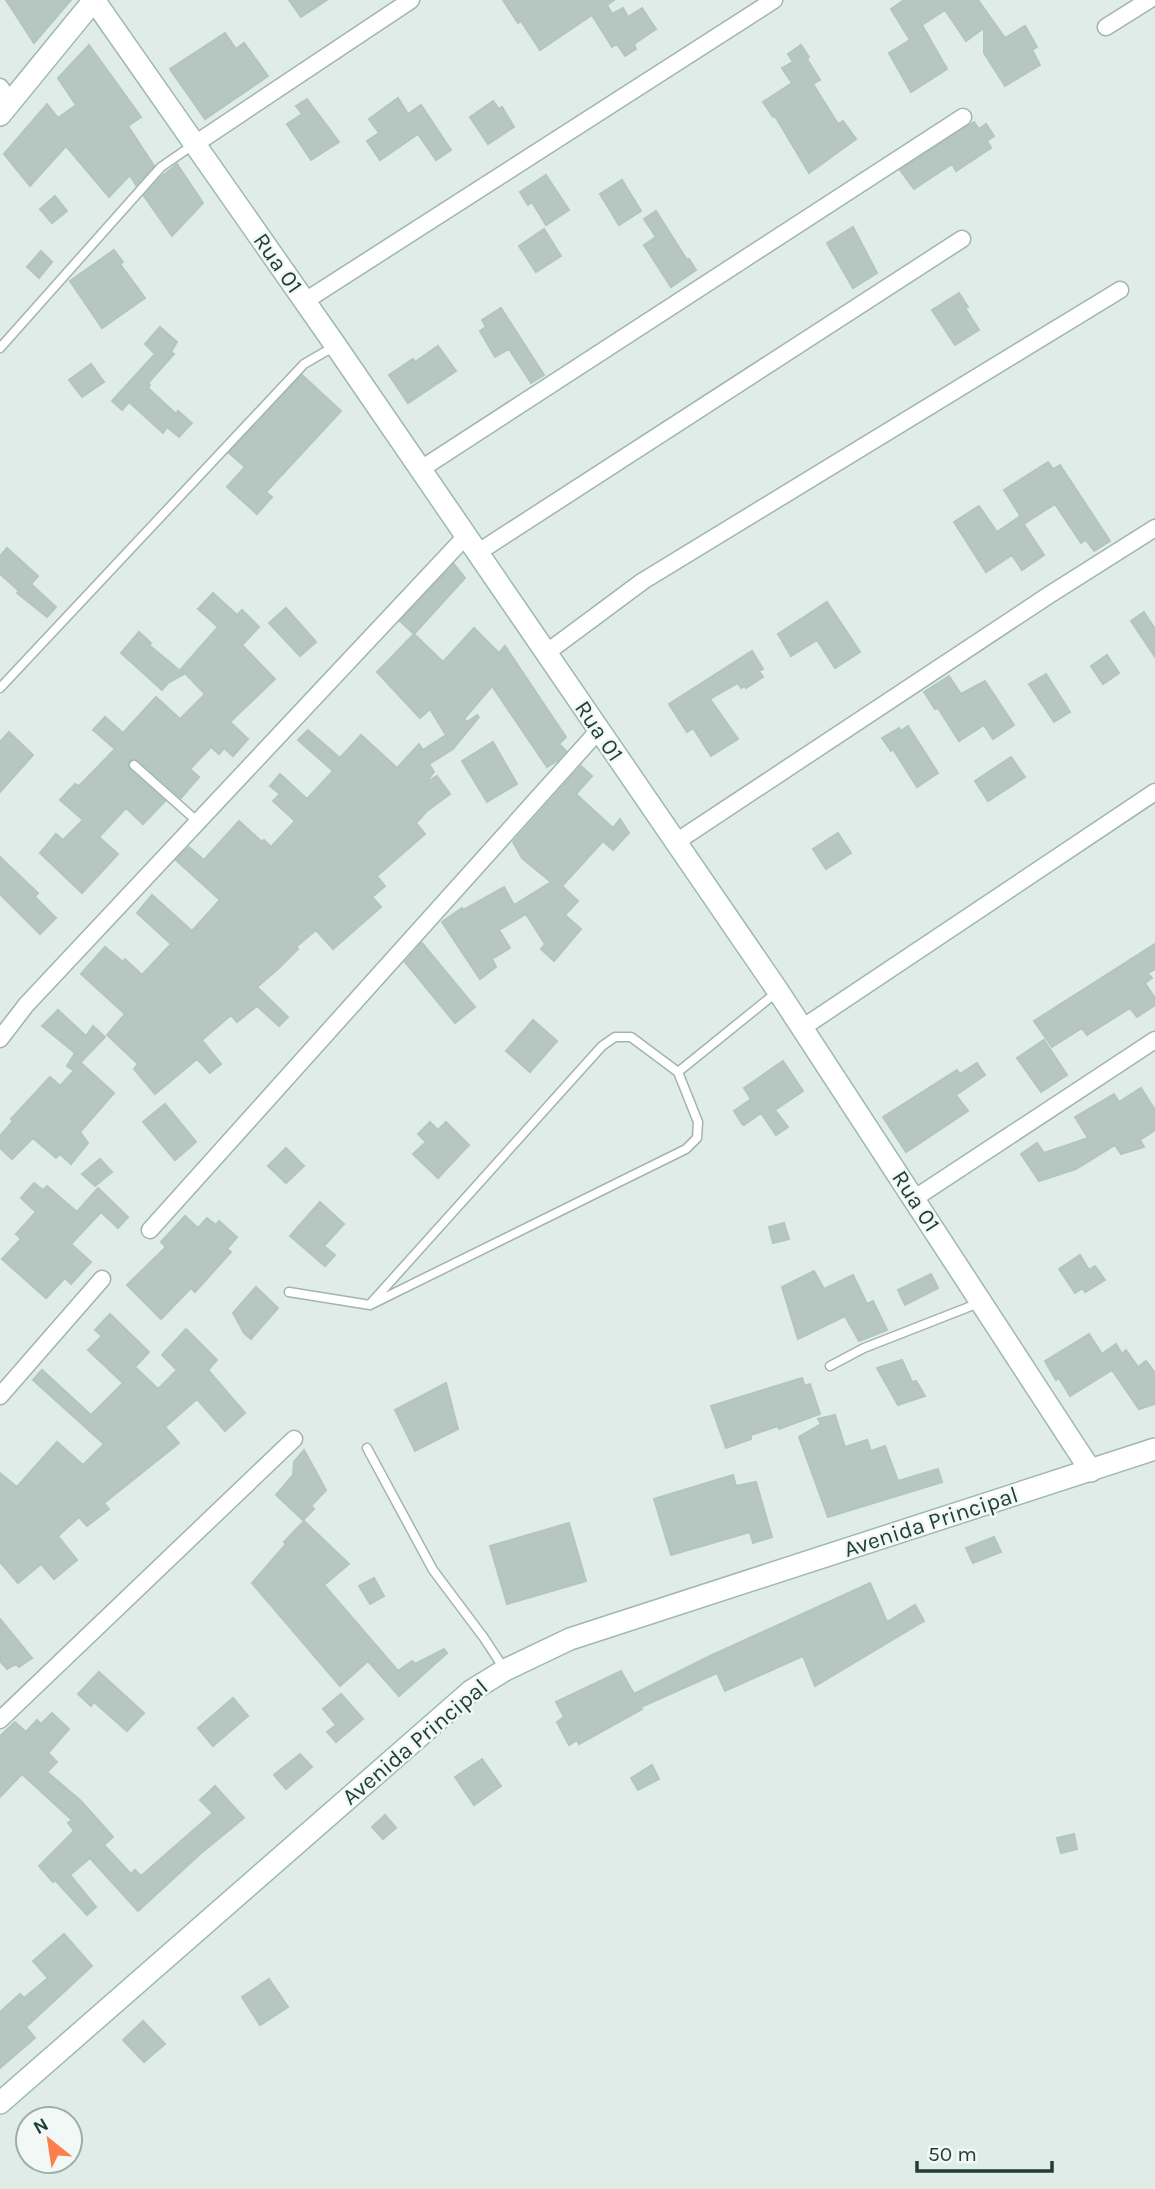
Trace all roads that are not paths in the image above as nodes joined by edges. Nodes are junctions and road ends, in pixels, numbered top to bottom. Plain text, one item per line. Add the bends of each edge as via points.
1 (94, 0) edge
2 (411, 0) edge
3 (774, 0) edge
4 (1149, 0) edge
5 (1106, 27) dead end
6 (4, 102) edge
7 (963, 117) dead end
8 (195, 144) junction
9 (962, 239) dead end
10 (1120, 290) dead end
11 (305, 302) junction
12 (336, 346) junction
13 (0, 348) edge
14 (421, 469) junction
15 (1155, 528) edge
16 (472, 544) junction
17 (547, 653) junction
18 (0, 688) edge
19 (599, 730) junction
20 (134, 765) dead end
21 (1155, 792) edge
22 (198, 822) junction
23 (676, 842) junction
24 (778, 991) junction
25 (802, 1028) junction
26 (0, 1040) edge
27 (1155, 1040) edge
28 (678, 1072) junction
29 (915, 1198) junction
30 (150, 1230) dead end
31 (102, 1279) dead end
32 (289, 1292) dead end
33 (982, 1302) junction
34 (370, 1305) junction
35 (830, 1366) dead end
36 (0, 1396) edge
37 (294, 1439) dead end
38 (367, 1448) dead end
39 (1155, 1449) edge
40 (1091, 1471) junction
41 (505, 1670) junction
42 (0, 1720) edge
43 (0, 2104) edge

1 - 6 street
1 - 8 street, Rua 01
2 - 8 street
3 - 11 street
4 - 5 street
7 - 14 street
8 - 11 street, Rua 01
8 - 13 lane via 161,167
9 - 16 street
10 - 17 street via 643,581
11 - 12 street, Rua 01
12 - 14 street, Rua 01
12 - 18 lane via 304,364
14 - 16 street, Rua 01
15 - 23 street
16 - 17 street, Rua 01
16 - 22 street
17 - 19 street, Rua 01
19 - 23 street, Rua 01
19 - 30 street
20 - 22 lane
21 - 25 street
22 - 26 street via 26,1005
23 - 24 street, Rua 01
24 - 25 street, Rua 01
24 - 28 lane
25 - 29 street, Rua 01
27 - 29 street
28 - 34 lane via 698,1122 697,1138 686,1149
28 - 34 lane via 631,1037 615,1037 602,1046
29 - 33 street, Rua 01
31 - 36 street
32 - 34 lane
33 - 35 lane
33 - 40 street, Rua 01
37 - 42 street
38 - 41 lane via 433,1570
39 - 40 street, Avenida Principal
40 - 41 street, Avenida Principal via 570,1639
41 - 43 street, Avenida Principal via 471,1691

